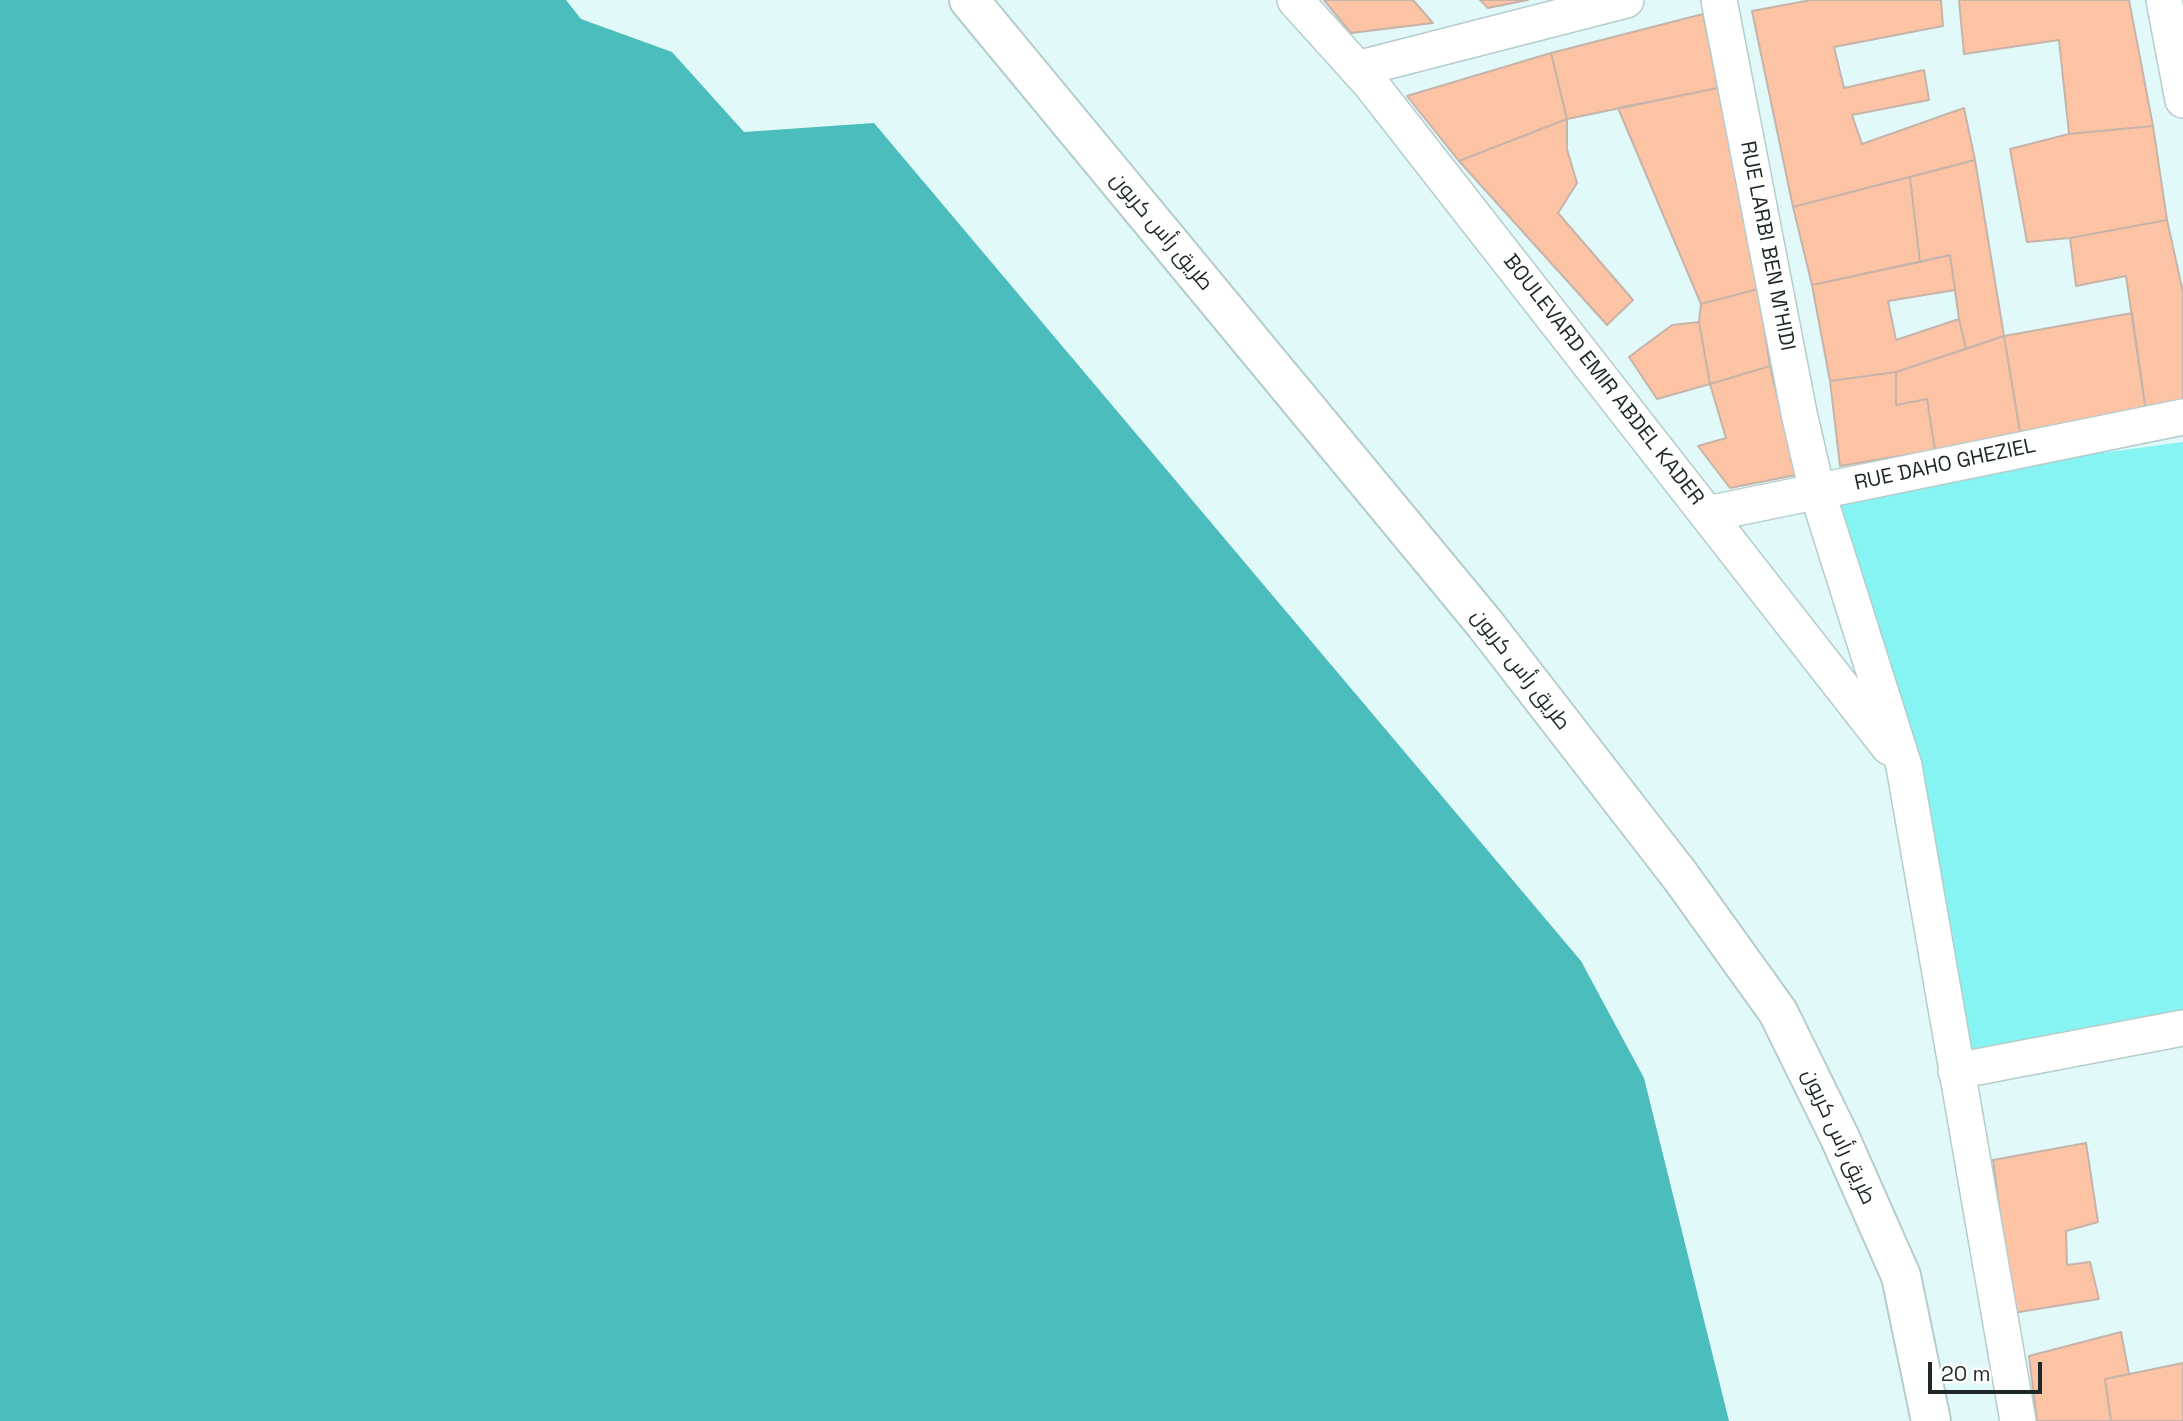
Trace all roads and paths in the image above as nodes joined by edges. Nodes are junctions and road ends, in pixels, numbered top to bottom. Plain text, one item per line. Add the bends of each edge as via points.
1 (969, 0) edge
2 (1295, 0) edge
3 (1626, 0) edge
4 (1719, 0) edge
5 (2164, 0) edge
6 (1357, 69) junction
7 (2183, 100) edge
8 (2183, 417) edge
9 (1817, 491) junction
10 (1707, 514) junction
11 (1904, 766) junction
12 (2183, 1028) edge
13 (1956, 1070) junction
14 (1931, 1421) edge
15 (2018, 1421) edge

1 - 14 main road, طريق رأس كربون via 1485,624 1681,877 1778,1012 1901,1276
2 - 6 street, BOULEVARD EMIR ABDEL KADER
3 - 6 street
4 - 9 street, RUE LARBI BEN M'HIDI
5 - 7 street
6 - 10 street, BOULEVARD EMIR ABDEL KADER
8 - 9 street, RUE DAHO GHEZIEL
9 - 10 street, RUE DAHO GHEZIEL
9 - 11 street, RUE LARBI BEN M'HIDI
10 - 11 street, BOULEVARD EMIR ABDEL KADER
11 - 13 street, RUE LARBI BEN M'HIDI
12 - 13 street
13 - 15 street, RUE LARBI BEN M'HIDI

